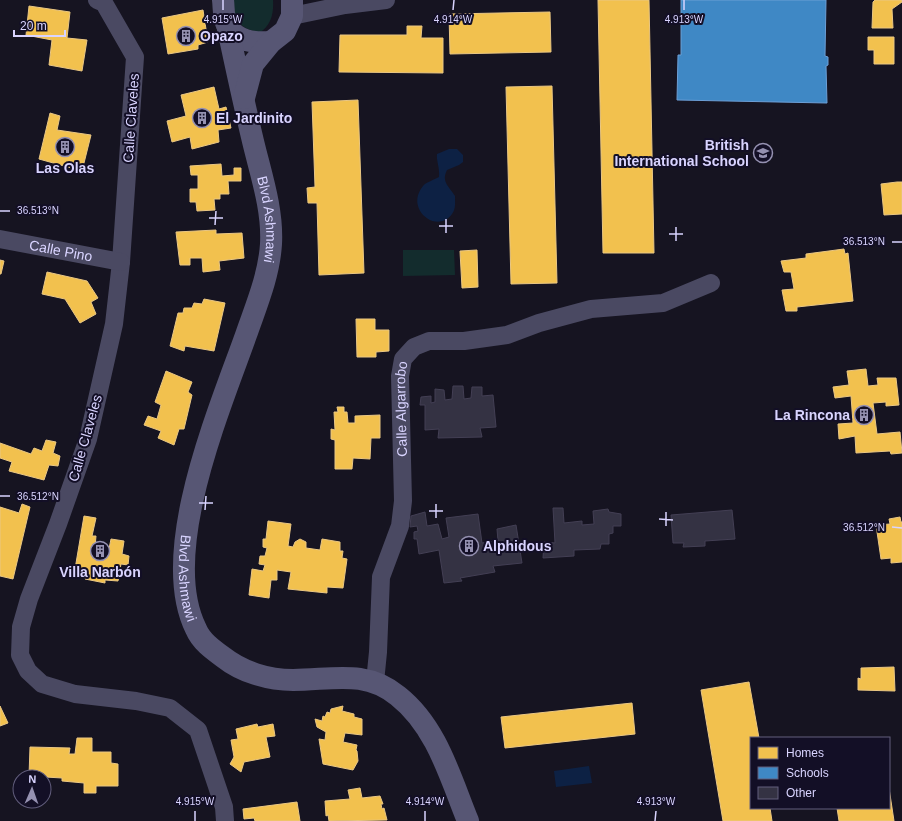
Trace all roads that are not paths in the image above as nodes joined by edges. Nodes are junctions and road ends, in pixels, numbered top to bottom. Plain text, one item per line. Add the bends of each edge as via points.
1 (97, 0) edge
2 (386, 0) edge
3 (223, 1) edge
4 (292, 8) edge
5 (227, 24) junction
6 (271, 42) junction
7 (243, 101) junction
8 (0, 240) edge
9 (121, 262) junction
10 (711, 283) dead end
11 (375, 682) junction
12 (225, 821) edge
13 (468, 821) edge

1 - 9 street, Calle Claveles via 104,3 135,58
2 - 4 street
3 - 5 street, Blvd Ashmawi
4 - 6 street, Blvd Ashmawi via 285,31
5 - 6 street via 232,32 243,40
5 - 7 street, Blvd Ashmawi
6 - 7 street, Blvd Ashmawi via 253,64
7 - 11 street, Blvd Ashmawi via 269,207 271,246 264,282 210,438 194,494 184,557 186,601 196,630 203,640 228,662 242,669 278,679 348,678
8 - 9 street, Calle Pino
9 - 12 street, Calle Claveles via 114,324 88,439 29,599 21,627 20,655 28,671 42,684 75,694 170,708 198,730 224,807
10 - 11 street, Calle Algarrobo via 663,303 591,309 539,323 507,335 464,341 429,341 414,348 403,358 400,376 403,501 400,526 381,577
11 - 13 street, Blvd Ashmawi via 403,701 432,737 440,749

